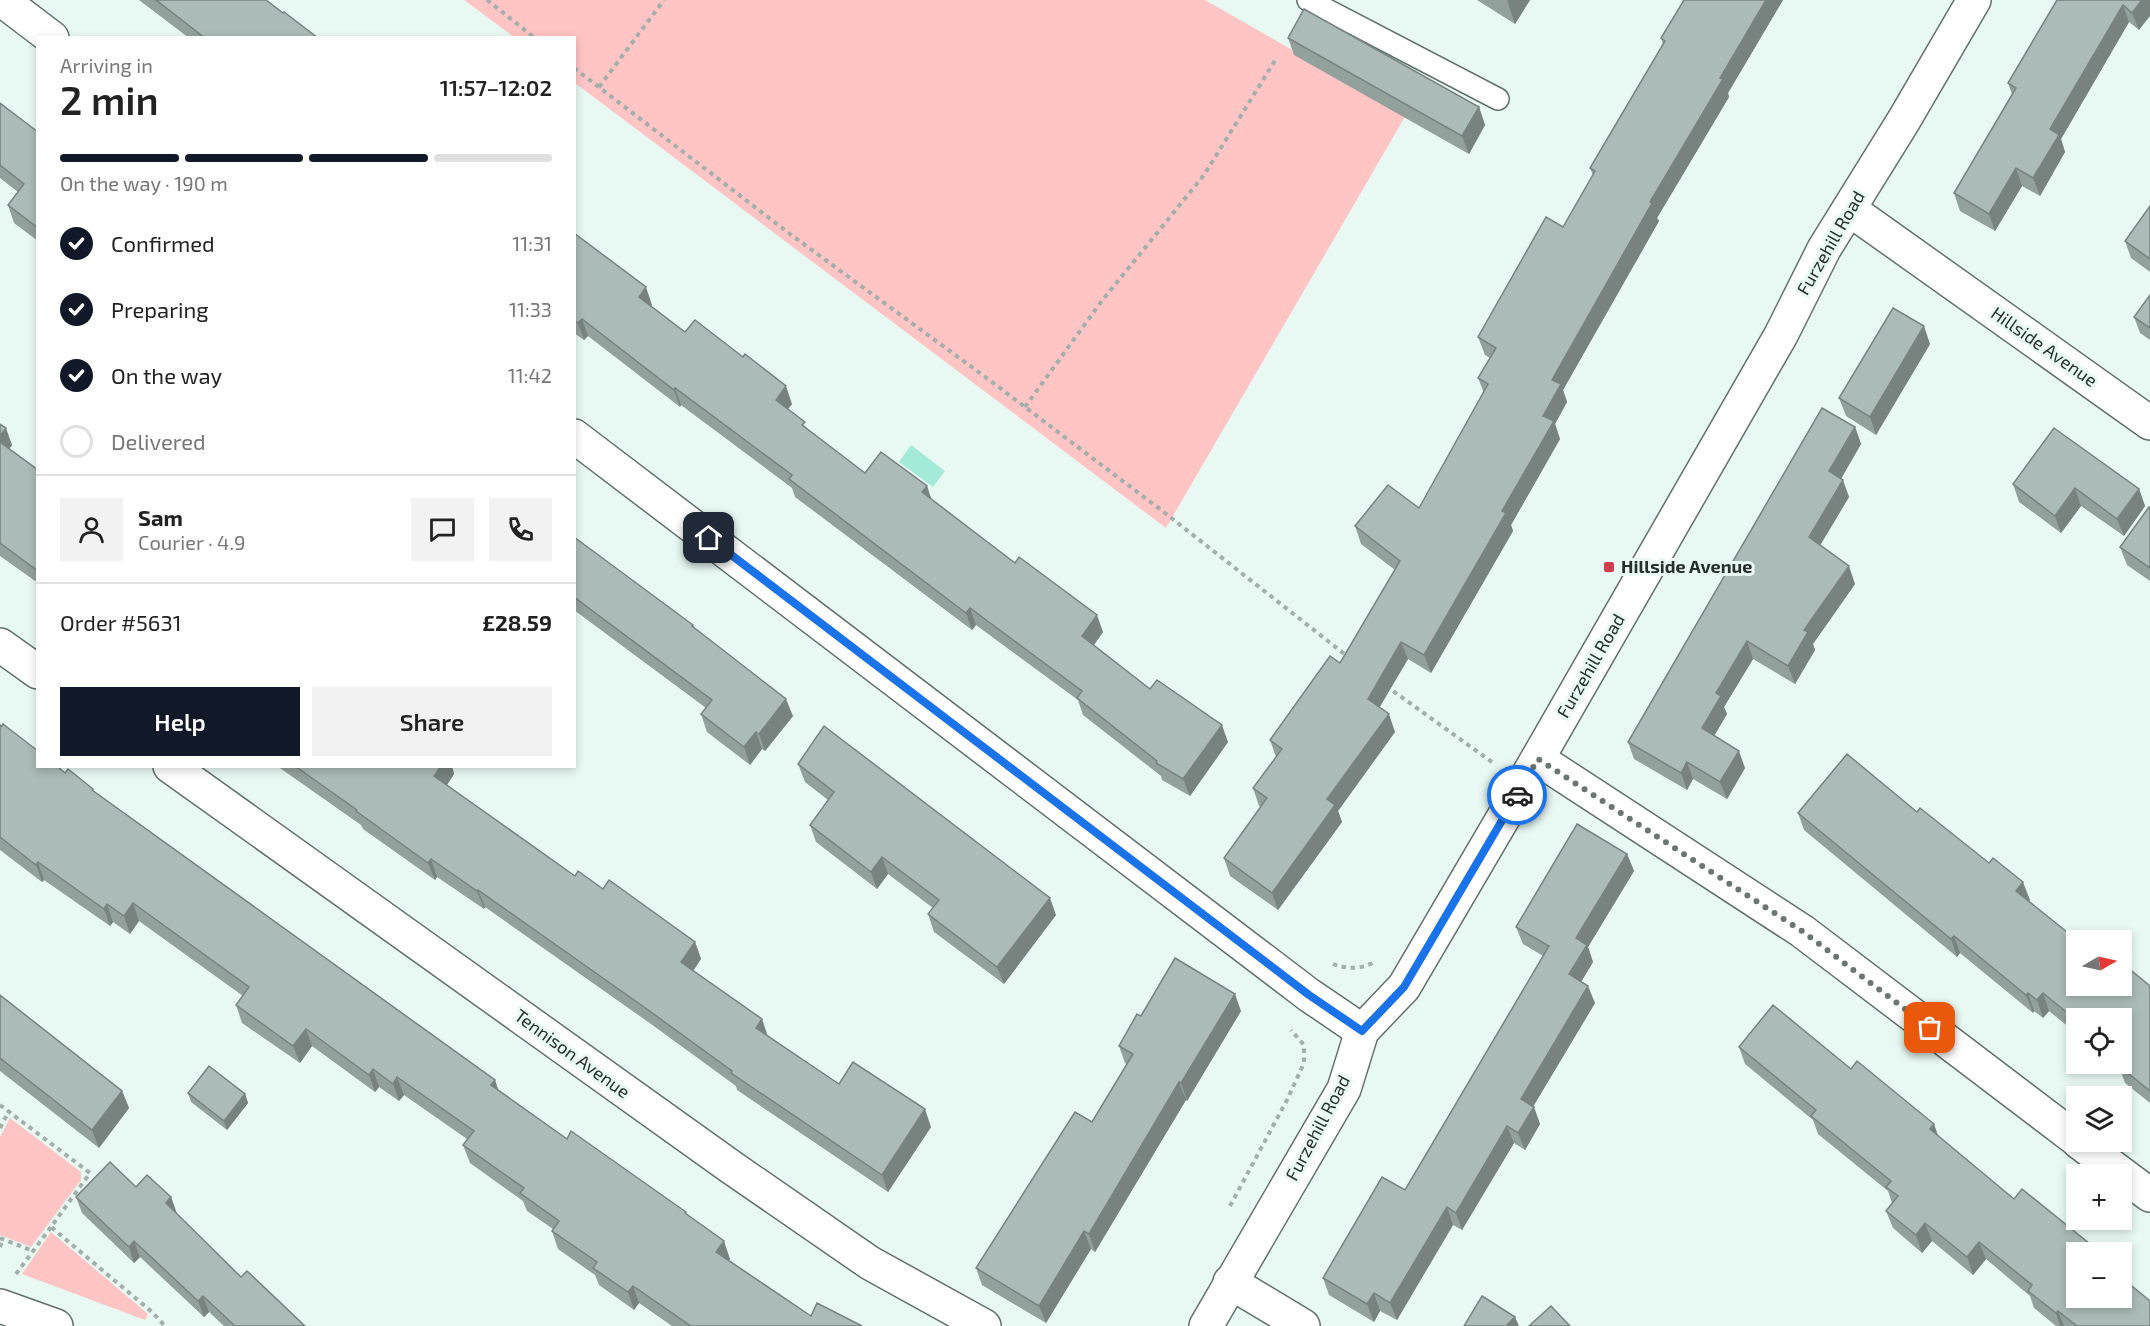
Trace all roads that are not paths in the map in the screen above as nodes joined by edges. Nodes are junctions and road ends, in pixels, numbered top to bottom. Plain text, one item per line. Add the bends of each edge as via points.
1 (3, 0) edge
2 (1308, 0) edge
3 (1974, 0) edge
4 (49, 36) edge
5 (1498, 99) dead end
6 (1849, 210) junction
7 (2150, 423) edge
8 (576, 438) edge
9 (0, 645) edge
10 (36, 671) edge
11 (173, 768) edge
12 (1531, 772) junction
13 (1362, 1031) junction
14 (2066, 1131) edge
15 (2093, 1152) edge
16 (2150, 1196) edge
17 (1230, 1282) junction
18 (0, 1306) edge
19 (56, 1326) edge
20 (984, 1326) edge
21 (1206, 1326) edge
22 (1303, 1326) edge

1 - 4 street
2 - 5 lane
3 - 6 street, Furzehill Road
6 - 7 street, Hillside Avenue
6 - 12 street, Furzehill Road
8 - 13 street via 1300,988
9 - 10 street
11 - 20 street, Tennison Avenue via 870,1263
12 - 13 street, Furzehill Road via 1404,987
12 - 14 street via 1802,931
13 - 17 street, Furzehill Road via 1344,1089
15 - 16 street
17 - 21 street, Furzehill Road
17 - 22 street
18 - 19 street

